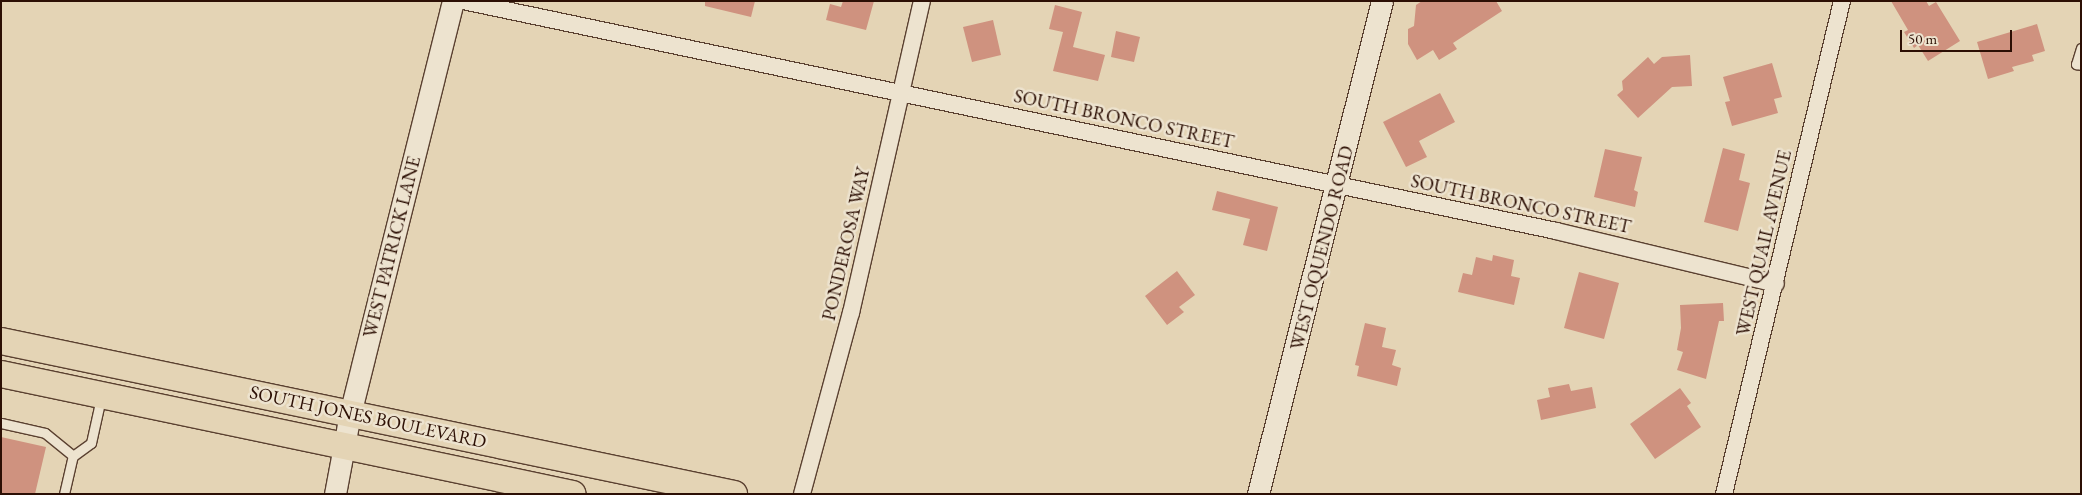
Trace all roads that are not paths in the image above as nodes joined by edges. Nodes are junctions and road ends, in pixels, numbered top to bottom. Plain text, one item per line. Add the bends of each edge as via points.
1 (454, 1) edge
2 (463, 1) edge
3 (922, 1) edge
4 (1382, 1) edge
5 (1842, 1) edge
6 (2081, 48) edge
7 (2081, 65) edge
8 (901, 93) junction
9 (1338, 185) junction
10 (1776, 284) junction
11 (1, 341) edge
12 (1, 374) edge
13 (101, 395) junction
14 (350, 414) junction
15 (1, 423) edge
16 (344, 446) junction
17 (73, 456) junction
18 (64, 494) edge
19 (335, 494) edge
20 (574, 494) edge
21 (734, 494) edge
22 (802, 494) edge
23 (1258, 494) edge
24 (1724, 494) edge

1 - 14 street, WEST PATRICK LANE
2 - 8 street, SOUTH BRONCO STREET
3 - 8 street, PONDEROSA WAY
4 - 9 street, WEST OQUENDO ROAD
5 - 10 street, WEST QUAIL AVENUE
6 - 7 lane via 2076,64
8 - 9 street, SOUTH BRONCO STREET
8 - 22 street, PONDEROSA WAY via 851,313
9 - 10 street, SOUTH BRONCO STREET via 1566,233
9 - 23 street, WEST OQUENDO ROAD
10 - 24 street, WEST QUAIL AVENUE
11 - 14 main road, SOUTH JONES BOULEVARD
12 - 13 main road, SOUTH JONES BOULEVARD
13 - 16 main road, SOUTH JONES BOULEVARD
13 - 17 lane via 92,443
14 - 16 street, WEST PATRICK LANE
14 - 21 main road, SOUTH JONES BOULEVARD
15 - 17 lane via 45,433
16 - 19 street, WEST PATRICK LANE
16 - 20 main road, SOUTH JONES BOULEVARD
17 - 18 lane

